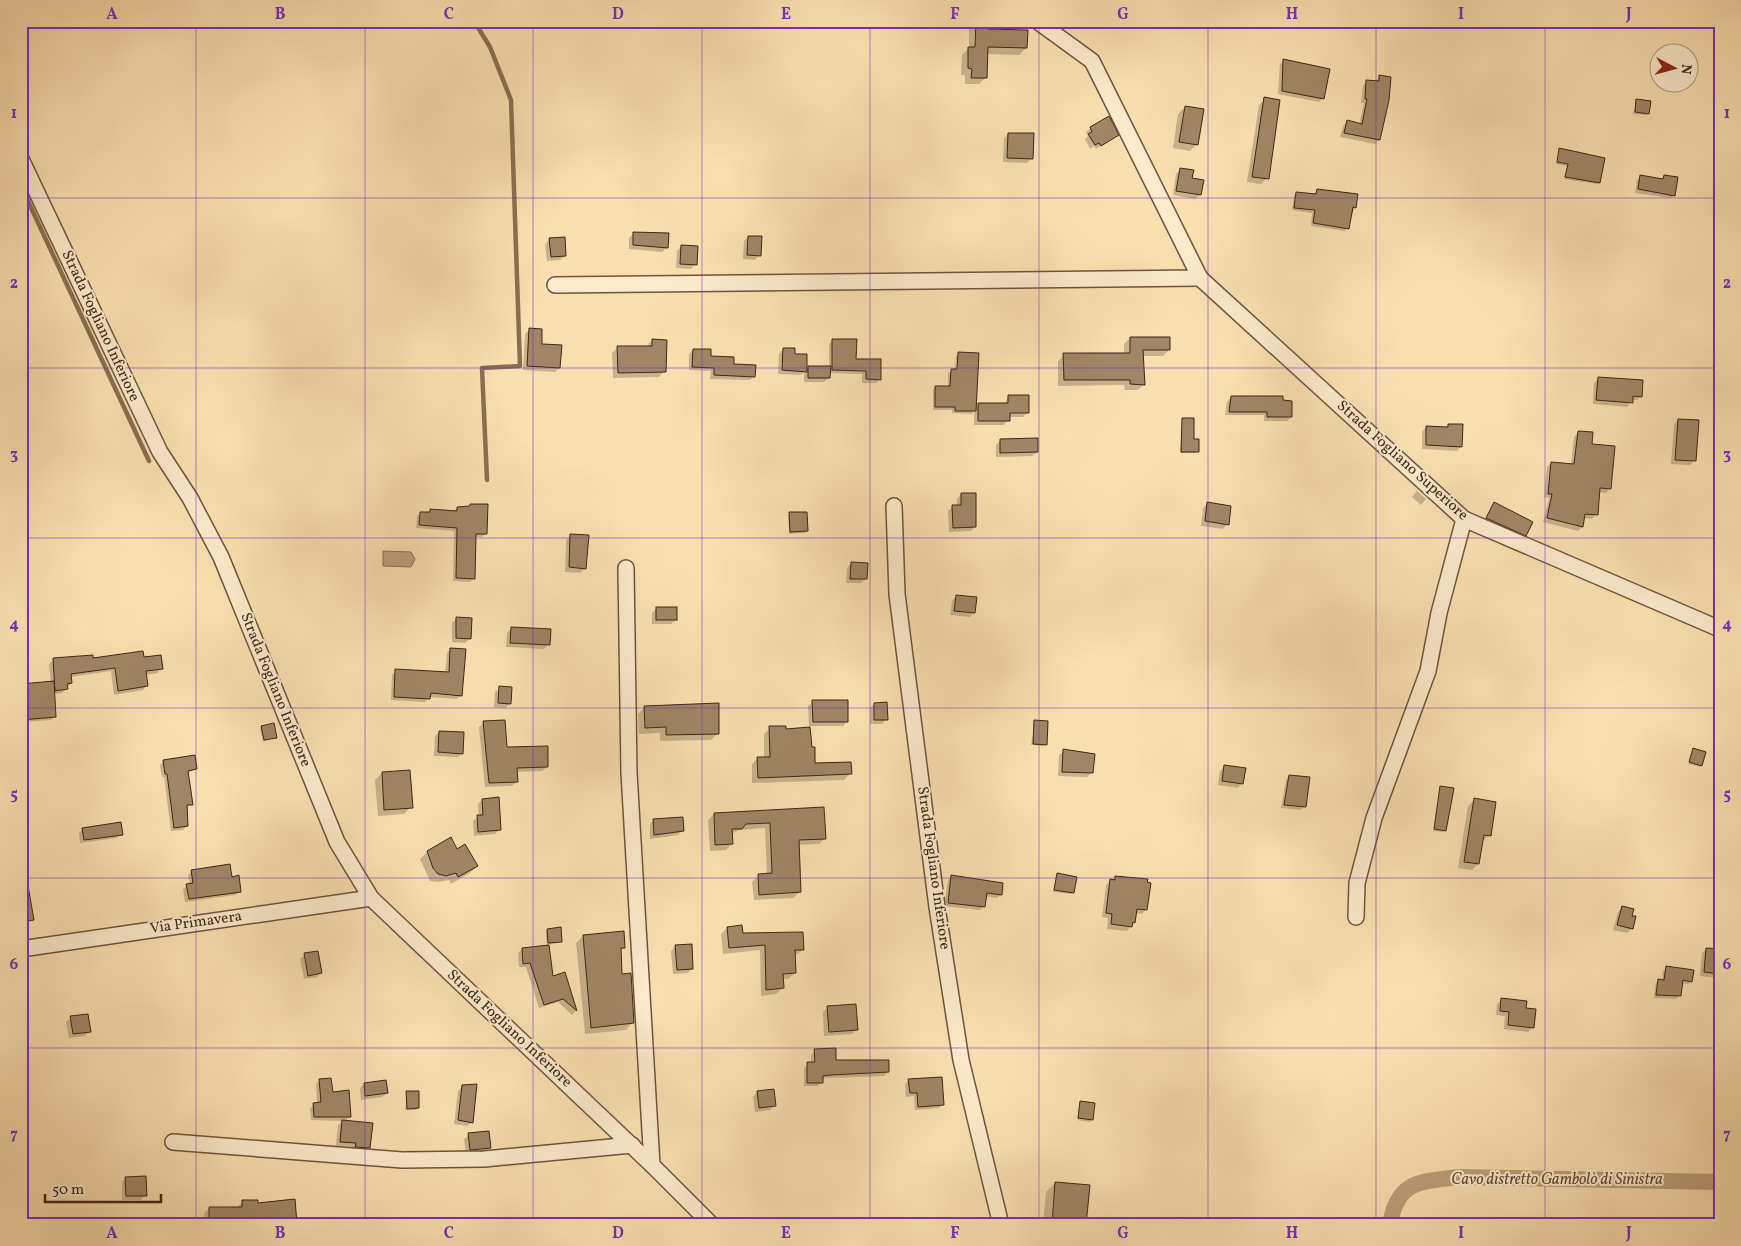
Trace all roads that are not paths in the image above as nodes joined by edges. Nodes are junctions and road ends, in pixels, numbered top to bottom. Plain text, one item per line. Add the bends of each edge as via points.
1 (1037, 21) edge
2 (21, 159) edge
3 (1200, 278) junction
4 (555, 285) dead end
5 (894, 506) dead end
6 (1464, 519) junction
7 (626, 568) dead end
8 (1720, 629) edge
9 (371, 898) junction
10 (1356, 917) dead end
11 (21, 949) edge
12 (173, 1142) dead end
13 (632, 1145) junction
14 (652, 1164) junction
15 (712, 1225) edge
16 (1002, 1225) edge

1 - 3 street via 1092,61
2 - 9 street, Strada Fogliano Inferiore via 160,452 190,498 221,557 338,842
3 - 4 street
3 - 6 street, Strada Fogliano Superiore
5 - 16 street, Strada Fogliano Inferiore via 897,594 937,907 961,1060
6 - 8 street, Strada Fogliano Superiore
6 - 10 street via 1428,671 1374,818 1357,883
7 - 14 street via 630,783
9 - 11 street, Via Primavera
9 - 13 street, Strada Fogliano Inferiore
12 - 13 street via 402,1160 484,1159
13 - 14 street, Strada Fogliano Inferiore
14 - 15 street, Strada Fogliano Inferiore

